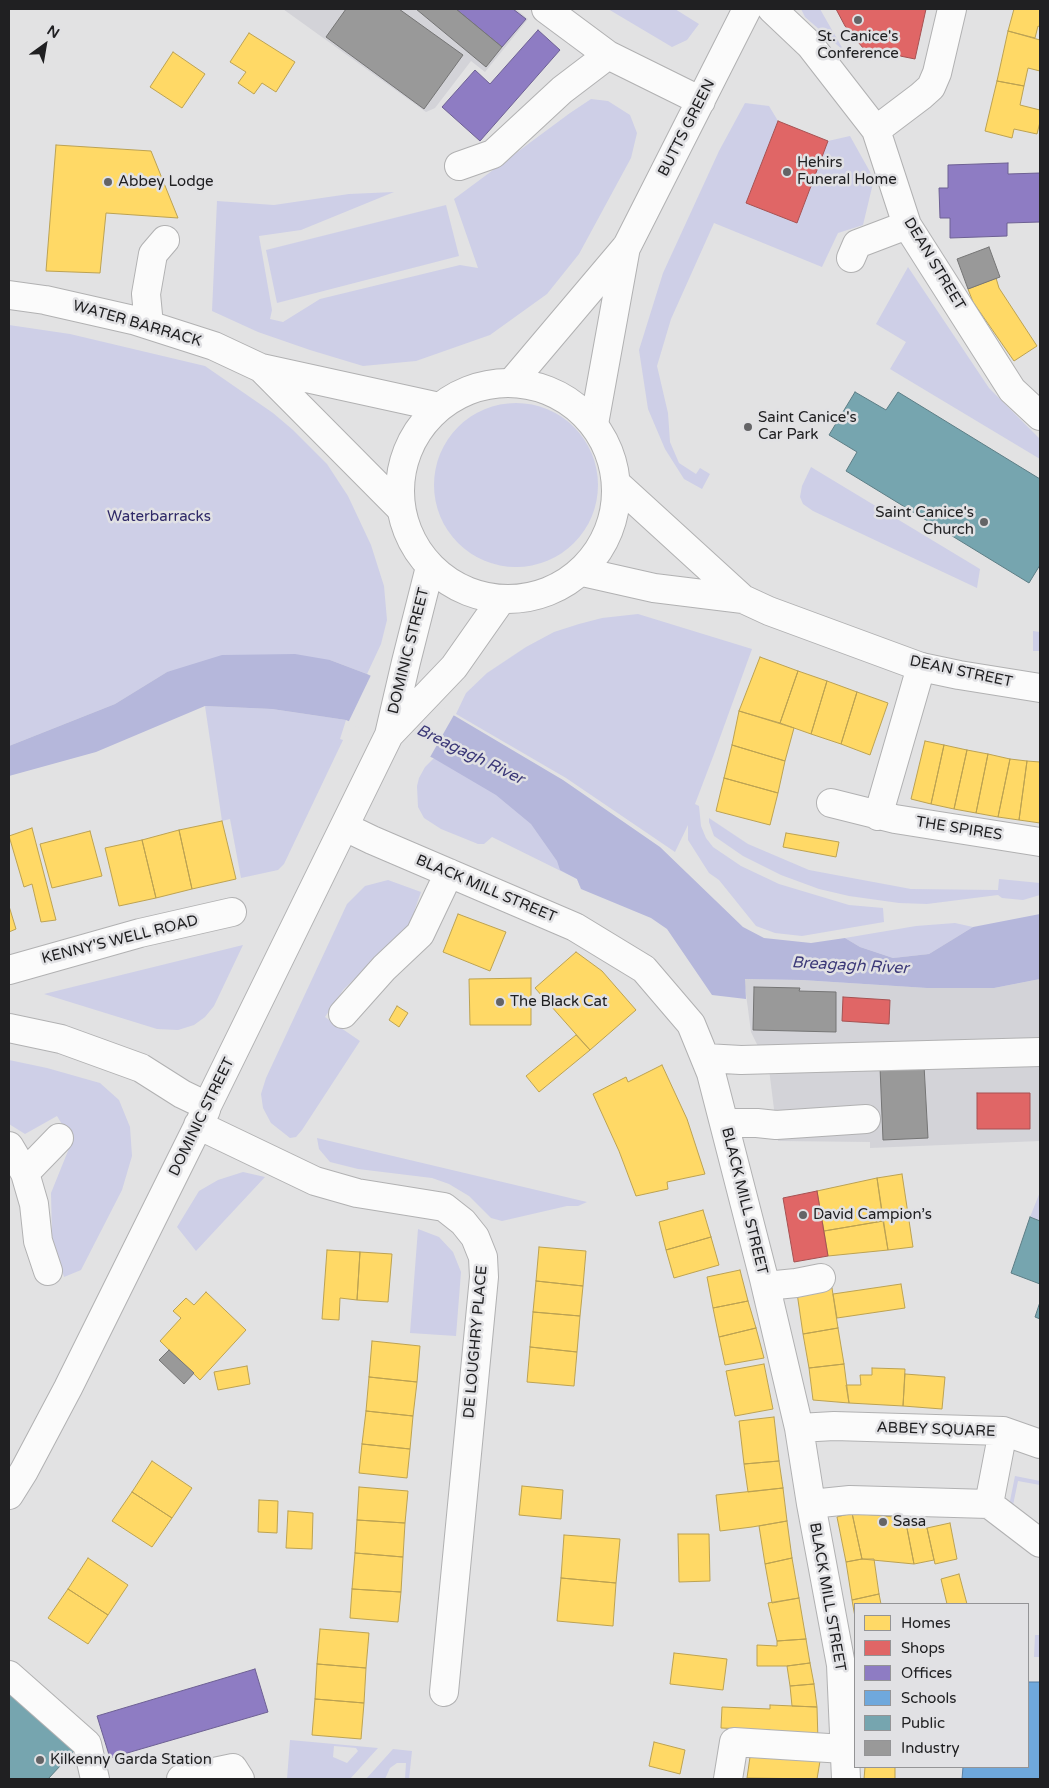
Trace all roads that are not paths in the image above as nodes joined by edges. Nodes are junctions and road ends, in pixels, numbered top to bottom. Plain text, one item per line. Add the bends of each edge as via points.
1 (546, 9) edge
2 (747, 9) edge
3 (772, 9) edge
4 (952, 9) edge
5 (608, 55) junction
6 (701, 102) junction
7 (876, 130) junction
8 (459, 166) dead end
9 (907, 224) junction
10 (165, 240) dead end
11 (627, 246) junction
12 (851, 258) dead end
13 (9, 295) edge
14 (149, 325) junction
15 (261, 368) junction
16 (512, 382) junction
17 (439, 407) junction
18 (1040, 416) edge
19 (594, 424) junction
20 (617, 484) junction
21 (401, 508) junction
22 (430, 567) junction
23 (583, 572) junction
24 (743, 599) junction
25 (501, 600) junction
26 (921, 667) junction
27 (1040, 688) edge
28 (383, 746) junction
29 (831, 803) dead end
30 (878, 816) junction
31 (345, 827) junction
32 (1040, 842) edge
33 (449, 873) junction
34 (232, 912) dead end
35 (9, 970) edge
36 (344, 1014) dead end
37 (9, 1028) edge
38 (1040, 1052) edge
39 (705, 1058) junction
40 (203, 1116) junction
41 (866, 1119) dead end
42 (724, 1123) junction
43 (60, 1138) dead end
44 (9, 1146) edge
45 (25, 1173) junction
46 (48, 1271) dead end
47 (821, 1278) dead end
48 (766, 1286) junction
49 (799, 1428) junction
50 (1003, 1431) junction
51 (1040, 1444) edge
52 (17, 1468) edge
53 (9, 1495) edge
54 (811, 1504) junction
55 (989, 1504) junction
56 (1040, 1543) edge
57 (9, 1675) edge
58 (444, 1692) dead end
59 (844, 1749) junction
60 (95, 1779) edge
61 (181, 1779) edge
62 (240, 1779) edge
63 (728, 1779) edge
64 (846, 1779) edge

1 - 5 street
2 - 6 street, BUTTS GREEN
3 - 7 street, DEAN STREET via 810,45
4 - 7 street via 931,87
5 - 6 street
5 - 8 street via 562,90 493,154
6 - 11 street, BUTTS GREEN
7 - 9 street, DEAN STREET
9 - 12 street via 857,244
9 - 18 street, DEAN STREET via 1012,390
10 - 14 street via 153,254 146,294
11 - 16 street, BUTTS GREEN
11 - 19 street, BUTTS GREEN
13 - 14 street, WATER BARRACK via 45,300
14 - 15 street, WATER BARRACK via 214,346
15 - 17 street, WATER BARRACK
15 - 21 street, WATER BARRACK
16 - 17 street via 486,384 461,393
16 - 19 street via 543,388 572,402
17 - 21 street via 414,436 401,471
19 - 20 street via 610,453
20 - 23 street via 615,516 603,546
20 - 24 street, DEAN STREET
21 - 22 street via 410,540
22 - 25 street via 451,584 475,595
22 - 28 street, DOMINIC STREET
23 - 24 street, DEAN STREET via 654,588
23 - 25 street via 559,588 531,598
24 - 26 street, DEAN STREET
25 - 28 street, DOMINIC STREET via 443,681
26 - 27 street, DEAN STREET
26 - 30 street
28 - 31 street, DOMINIC STREET
29 - 30 street, THE SPIRES
30 - 32 street, THE SPIRES
31 - 33 street, BLACK MILL STREET
31 - 40 street, DOMINIC STREET
33 - 36 street via 420,934 384,968
33 - 39 street, BLACK MILL STREET via 576,927 644,969 691,1024
34 - 35 street, KENNY'S WELL ROAD via 140,933
37 - 40 street via 61,1039 141,1068 182,1094
38 - 39 street via 741,1060
39 - 42 street, BLACK MILL STREET
40 - 52 street, DOMINIC STREET
40 - 58 street, DE LOUGHRY PLACE via 314,1181 357,1193 444,1207 464,1222 475,1237 483,1257 484,1277
41 - 42 street via 776,1125
42 - 48 street, BLACK MILL STREET
43 - 45 street
44 - 45 street
45 - 46 street via 34,1204 38,1241
47 - 48 street
48 - 49 street, BLACK MILL STREET
49 - 50 street, ABBEY SQUARE via 834,1426
49 - 54 street, BLACK MILL STREET
50 - 51 street
50 - 55 street, ABBEY SQUARE
52 - 53 street, DOMINIC STREET
54 - 55 street via 850,1500
54 - 59 street, BLACK MILL STREET via 841,1665
55 - 56 street
57 - 60 street via 87,1744
59 - 63 street via 734,1742
59 - 64 street, BLACK MILL STREET
61 - 62 street via 233,1768

